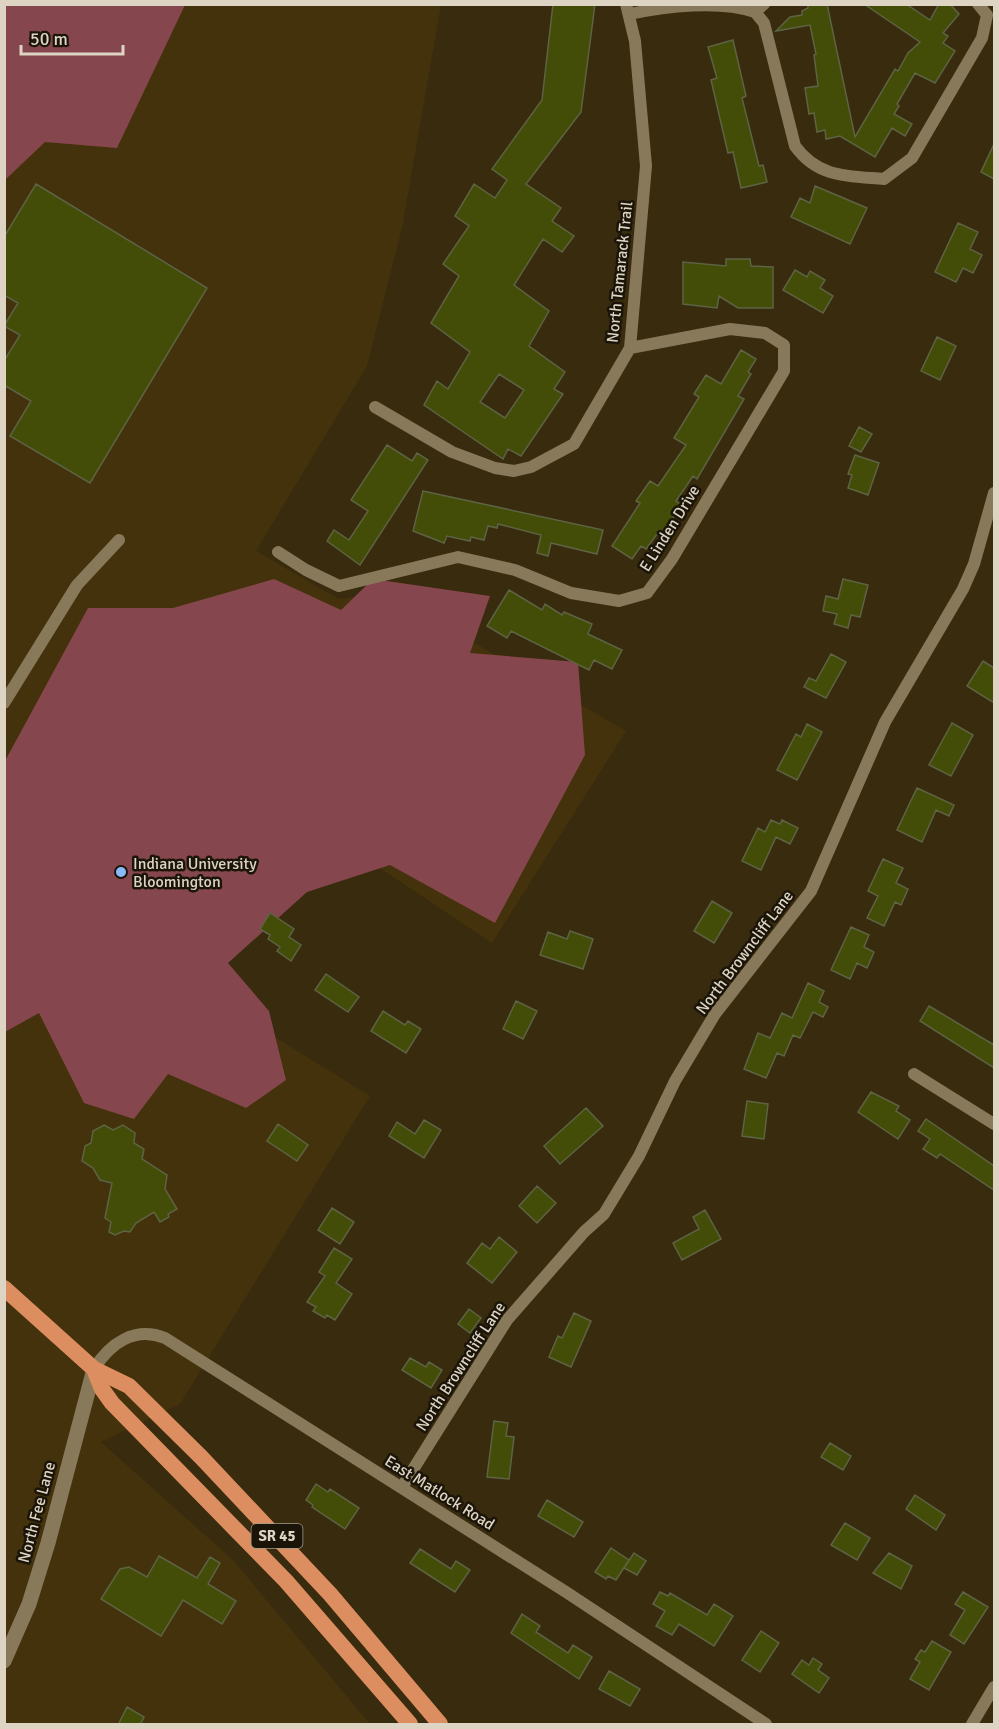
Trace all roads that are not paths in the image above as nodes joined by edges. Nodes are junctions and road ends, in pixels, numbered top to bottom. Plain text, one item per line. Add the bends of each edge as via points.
1 (978, 4) edge
2 (760, 8) edge
3 (628, 9) edge
4 (630, 348) junction
5 (375, 407) dead end
6 (994, 493) edge
7 (120, 540) dead end
8 (278, 552) dead end
9 (4, 703) edge
10 (914, 1074) dead end
11 (994, 1124) edge
12 (4, 1288) edge
13 (94, 1369) junction
14 (402, 1487) junction
15 (4, 1661) edge
16 (994, 1687) edge
17 (410, 1725) edge
18 (441, 1725) edge
19 (766, 1725) edge
20 (972, 1725) edge

1 - 2 street via 987,15 982,38 912,158 884,179 846,176 823,170 803,158 795,146
2 - 3 street
3 - 4 street, North Tamarack Trail via 635,41 646,166
4 - 5 street, North Tamarack Trail via 574,444 531,467 514,471 452,452
4 - 8 street, E Linden Drive via 730,329 765,333 784,345 784,370 672,559 647,593 619,601 571,593 515,570 458,557 339,586
6 - 14 street, North Browncliff Lane via 963,589 885,722 811,891 715,1014 604,1214 507,1320
7 - 9 street via 77,585
10 - 11 street
12 - 13 highway, SR 45
13 - 14 street, East Matlock Road via 127,1336 145,1333 163,1337
13 - 15 street, North Fee Lane via 42,1563
13 - 17 highway, SR 45 via 112,1403 259,1551
13 - 18 highway, SR 45 via 129,1386 230,1487 336,1601
14 - 19 street, East Matlock Road
16 - 20 street

